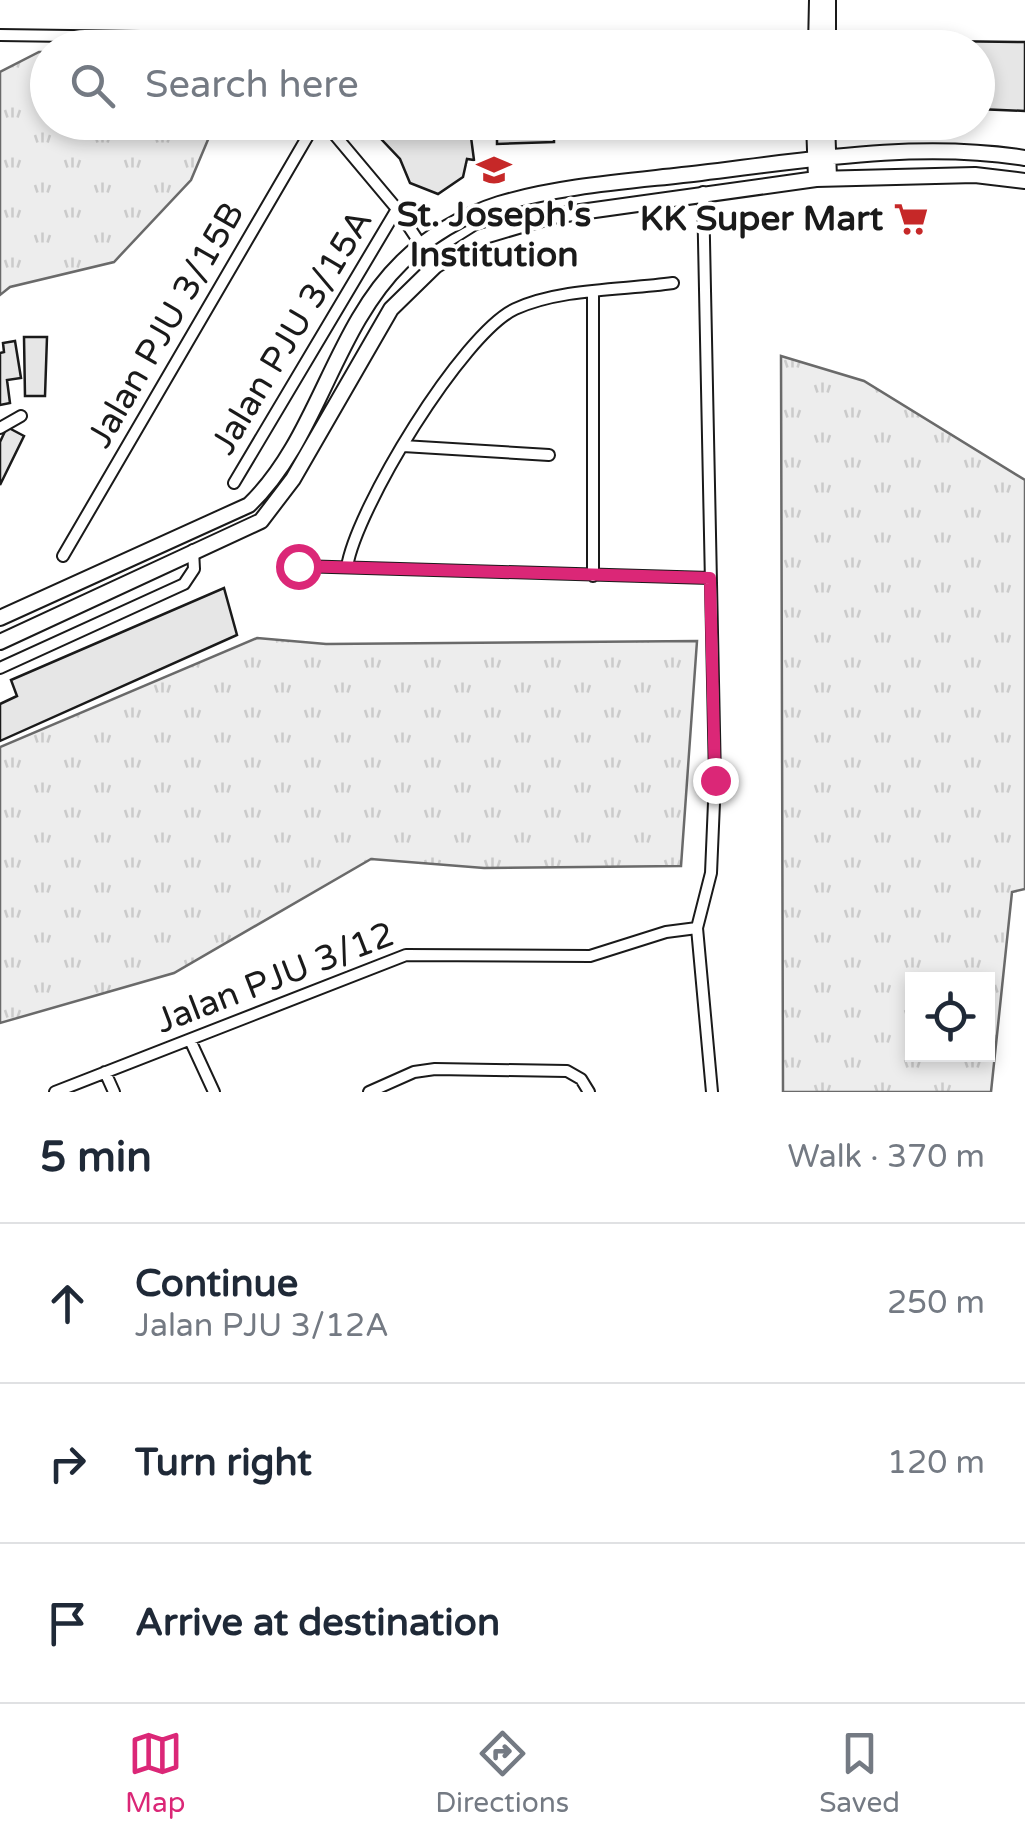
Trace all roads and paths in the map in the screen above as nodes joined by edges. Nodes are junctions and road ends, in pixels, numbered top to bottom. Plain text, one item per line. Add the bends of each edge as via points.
1 (817, 0) edge
2 (828, 0) edge
3 (816, 30) edge
4 (828, 30) edge
5 (0, 34) edge
6 (30, 35) edge
7 (306, 140) edge
8 (339, 140) edge
9 (818, 140) edge
10 (824, 140) edge
11 (831, 140) edge
12 (863, 154) junction
13 (821, 158) junction
14 (1025, 158) edge
15 (822, 178) junction
16 (1025, 181) edge
17 (703, 192) junction
18 (397, 209) junction
19 (422, 244) junction
20 (435, 266) junction
21 (673, 283) dead end
22 (593, 294) junction
23 (21, 416) dead end
24 (0, 428) edge
25 (403, 446) junction
26 (549, 455) dead end
27 (234, 483) dead end
28 (193, 550) junction
29 (64, 556) dead end
30 (298, 566) dead end
31 (347, 567) junction
32 (593, 576) junction
33 (710, 578) junction
34 (0, 618) edge
35 (0, 642) edge
36 (0, 668) edge
37 (697, 928) junction
38 (190, 1040) junction
39 (105, 1072) junction
40 (55, 1092) edge
41 (114, 1092) edge
42 (214, 1092) edge
43 (368, 1092) edge
44 (588, 1092) edge
45 (712, 1092) edge

1 - 3 main road
2 - 4 main road
5 - 6 street
7 - 29 street, Jalan PJU 3/15B
8 - 18 street
9 - 13 main road
10 - 13 main road
11 - 12 main road
12 - 13 main road
12 - 14 main road
13 - 15 main road
13 - 19 main road via 532,196 476,213
15 - 16 main road via 975,175
15 - 17 main road
17 - 20 main road via 552,216 481,237
17 - 33 street
18 - 19 street
18 - 27 street, Jalan PJU 3/15A
19 - 20 street
19 - 34 main road via 379,290 277,472 248,504
20 - 28 main road via 391,309 278,503 261,522
21 - 22 street
22 - 25 street via 517,308 493,322
22 - 32 street
23 - 24 street
25 - 26 street
25 - 31 street
28 - 35 main road
28 - 36 street via 194,569 184,584
30 - 31 street
31 - 32 street
32 - 33 street
33 - 37 street via 714,796 711,873
37 - 38 street, Jalan PJU 3/12 via 590,956 406,955
37 - 45 street
38 - 39 street, Jalan PJU 3/12
38 - 42 street
39 - 40 street, Jalan PJU 3/12
39 - 41 street
43 - 44 street via 434,1069 567,1071

